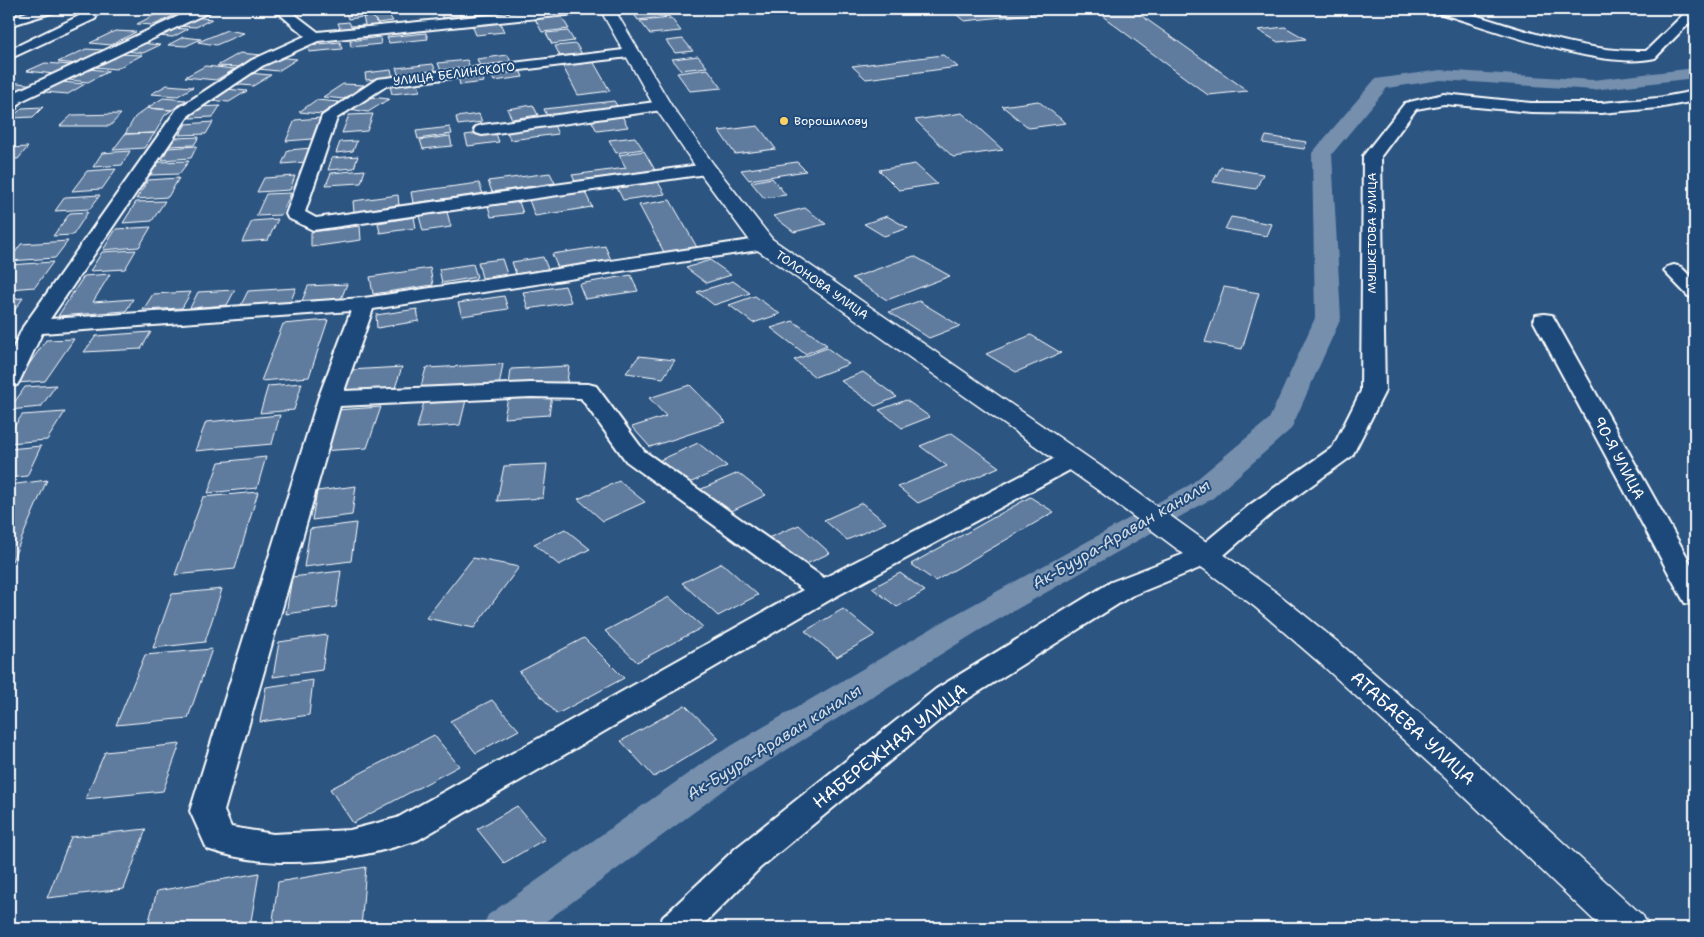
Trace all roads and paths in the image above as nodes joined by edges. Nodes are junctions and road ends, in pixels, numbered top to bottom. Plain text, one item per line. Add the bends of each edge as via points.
1 (50, 9) edge
2 (66, 9) edge
3 (204, 9) edge
4 (280, 9) edge
5 (585, 9) edge
6 (607, 9) edge
7 (1441, 9) edge
8 (1691, 10) edge
9 (482, 14) edge
10 (9, 22) edge
11 (315, 37) junction
12 (632, 53) junction
13 (9, 55) edge
14 (1695, 96) edge
15 (663, 106) junction
16 (9, 107) edge
17 (482, 130) dead end
18 (707, 169) junction
19 (764, 244) junction
20 (1674, 271) dead end
21 (1695, 292) edge
22 (364, 304) junction
23 (1544, 320) dead end
24 (34, 327) junction
25 (9, 380) edge
26 (330, 399) junction
27 (1072, 459) junction
28 (1112, 487) joint
29 (1196, 547) junction
30 (823, 591) junction
31 (1695, 596) edge
32 (677, 928) edge
33 (1629, 928) edge

1 - 10 street
2 - 13 street via 91,13
3 - 16 street via 15,98
4 - 11 street
5 - 9 street
6 - 12 main road, ТОЛОНОВА УЛИЦА
7 - 8 street via 1568,47 1621,56 1650,55
9 - 11 street
11 - 24 street via 256,63 184,112
12 - 15 main road, ТОЛОНОВА УЛИЦА
12 - 18 street, УЛИЦА БЕЛИНСКОГО via 382,82 330,116 295,214 313,224
14 - 29 street, МУШКЕТОВА УЛИЦА via 1608,108 1542,108 1442,99 1411,106 1372,156 1373,391 1343,451 1260,510
15 - 17 street
15 - 18 main road, ТОЛОНОВА УЛИЦА
18 - 19 main road, ТОЛОНОВА УЛИЦА
19 - 22 street
19 - 27 main road, ТОЛОНОВА УЛИЦА
20 - 21 street
22 - 24 street
22 - 26 street
23 - 31 street, 90-Я УЛИЦА
24 - 25 street
26 - 30 street via 531,390 588,391 635,456
26 - 30 street via 207,810 219,839 283,848 350,844 406,830
27 - 28 main road, ТОЛОНОВА УЛИЦА
27 - 30 street
28 - 29 main road, АТАБАЕВА УЛИЦА
29 - 32 street, НАБЕРЕЖНАЯ УЛИЦА via 1121,589 947,697 748,858
29 - 33 main road, АТАБАЕВА УЛИЦА via 1333,656

